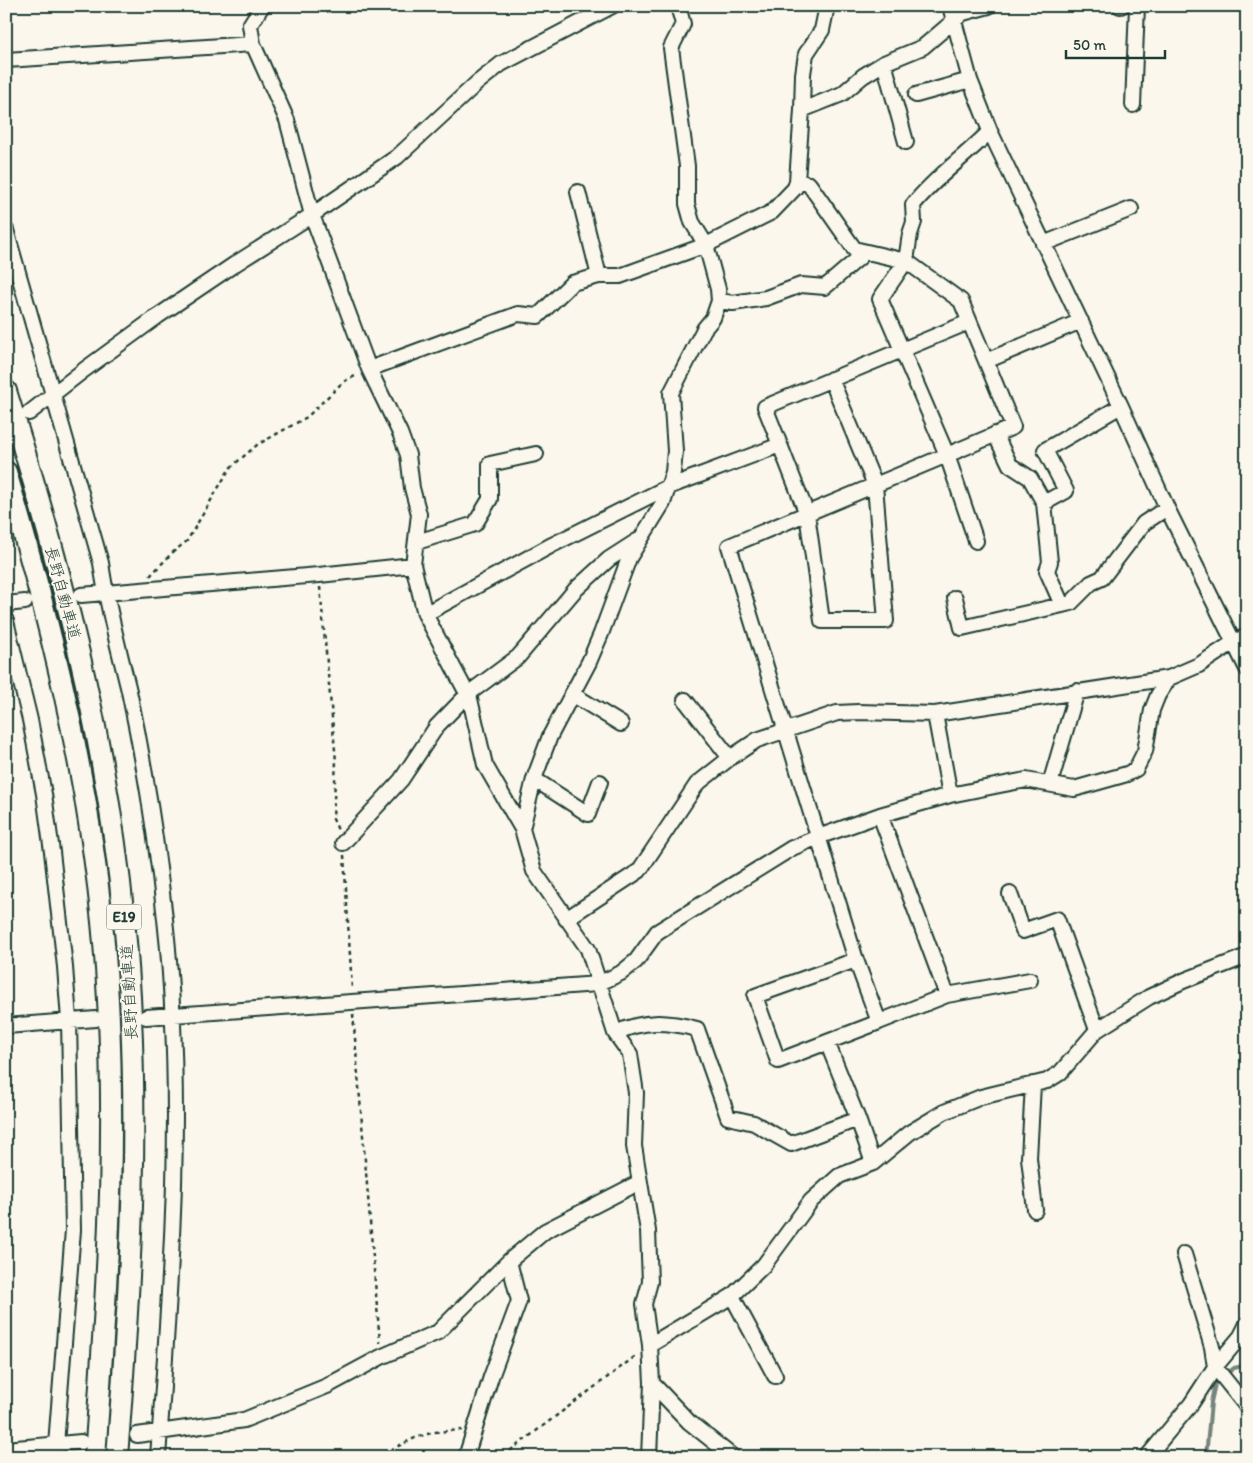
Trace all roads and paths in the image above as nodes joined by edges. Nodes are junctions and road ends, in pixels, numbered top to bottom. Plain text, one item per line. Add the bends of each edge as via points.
1 (262, 6) edge
2 (612, 6) edge
3 (678, 6) edge
4 (827, 6) edge
5 (950, 6) edge
6 (989, 6) edge
7 (1137, 6) edge
8 (954, 21) junction
9 (253, 44) junction
10 (6, 60) edge
11 (884, 63) junction
12 (970, 80) junction
13 (916, 94) dead end
14 (1133, 106) dead end
15 (802, 110) junction
16 (990, 131) junction
17 (906, 142) dead end
18 (797, 181) junction
19 (578, 192) dead end
20 (1131, 209) dead end
21 (312, 216) junction
22 (6, 230) edge
23 (1043, 244) junction
24 (706, 245) junction
25 (854, 249) junction
26 (906, 260) junction
27 (598, 276) junction
28 (719, 301) junction
29 (1081, 321) junction
30 (969, 322) junction
31 (901, 350) junction
32 (986, 361) junction
33 (370, 368) junction
34 (831, 379) junction
35 (6, 391) edge
36 (54, 394) junction
37 (1121, 406) junction
38 (29, 413) dead end
39 (995, 434) junction
40 (780, 445) junction
41 (536, 454) dead end
42 (947, 455) junction
43 (6, 472) edge
44 (875, 486) junction
45 (668, 488) junction
46 (1044, 504) junction
47 (1167, 508) junction
48 (807, 514) junction
49 (641, 539) junction
50 (976, 541) dead end
51 (417, 542) junction
52 (413, 565) junction
53 (319, 576) junction
54 (143, 589) junction
55 (105, 592) junction
56 (81, 595) dead end
57 (955, 598) dead end
58 (25, 602) dead end
59 (6, 604) edge
60 (1062, 605) junction
61 (425, 614) junction
62 (6, 621) edge
63 (1247, 636) edge
64 (1234, 642) junction
65 (1247, 670) edge
66 (1169, 678) junction
67 (1077, 691) junction
68 (468, 694) junction
69 (572, 694) junction
70 (685, 700) dead end
71 (934, 714) junction
72 (621, 724) dead end
73 (784, 731) junction
74 (730, 758) junction
75 (534, 779) junction
76 (600, 782) dead end
77 (1050, 784) junction
78 (950, 795) junction
79 (880, 815) junction
80 (522, 829) junction
81 (818, 837) junction
82 (343, 843) junction
83 (1010, 894) dead end
84 (566, 919) junction
85 (1247, 956) edge
86 (856, 960) junction
87 (1030, 980) dead end
88 (598, 984) junction
89 (947, 995) junction
90 (352, 1002) junction
91 (173, 1015) junction
92 (146, 1017) dead end
93 (96, 1019) dead end
94 (69, 1020) junction
95 (879, 1022) junction
96 (6, 1026) edge
97 (1097, 1030) junction
98 (614, 1033) junction
99 (827, 1042) junction
100 (1033, 1084) junction
101 (858, 1119) junction
102 (873, 1163) junction
103 (640, 1182) junction
104 (1035, 1210) dead end
105 (1184, 1254) dead end
106 (509, 1261) junction
107 (732, 1296) junction
108 (1247, 1324) edge
109 (650, 1345) junction
110 (381, 1357) junction
111 (1214, 1367) junction
112 (775, 1376) dead end
113 (652, 1383) junction
114 (1247, 1407) edge
115 (476, 1428) junction
116 (159, 1433) junction
117 (137, 1435) dead end
118 (81, 1442) dead end
119 (6, 1449) edge
120 (55, 1451) edge
121 (95, 1457) edge
122 (117, 1457) edge
123 (158, 1457) edge
124 (376, 1457) edge
125 (466, 1457) edge
126 (505, 1457) edge
127 (649, 1457) edge
128 (733, 1457) edge
129 (1147, 1457) edge

1 - 9 street via 250,25
2 - 21 street via 501,64 397,156
3 - 24 street via 683,24 671,48 687,166 687,204 692,222
4 - 15 street via 822,30 806,54
5 - 8 street
6 - 8 street via 963,13
7 - 14 street
8 - 11 street via 923,47
8 - 12 street
9 - 10 street
9 - 21 street via 287,120
11 - 15 street via 842,94
11 - 17 street
12 - 13 street
12 - 16 street
15 - 18 street
16 - 23 street
16 - 26 street via 912,205 914,222
18 - 24 street via 795,188 772,212
18 - 25 street via 810,184
19 - 27 street
20 - 23 street
21 - 33 street
21 - 36 street via 198,288
22 - 36 street
23 - 29 street
24 - 27 street via 620,276
24 - 28 street
25 - 26 street
25 - 28 street via 860,258 824,287 801,285 766,298 733,303
26 - 30 street via 961,301
26 - 31 street via 880,299
27 - 33 street via 572,283 538,316 518,314
28 - 45 street via 714,318 704,329 671,393 675,451
29 - 32 street
29 - 37 street
30 - 31 street
30 - 32 street
31 - 34 street
31 - 42 street
32 - 39 street via 1013,427
33 - 51 street via 408,455 419,514
33 - 54 path via 343,382 307,417 257,445 230,468 187,541 166,559
34 - 40 street via 765,407
34 - 44 street
35 - 122 highway, 長野自動車道 / E19 via 51,546 87,691 112,826 124,919 133,1060 134,1186
36 - 38 street
36 - 55 street
37 - 46 street via 1045,450 1066,491
37 - 47 street
39 - 42 street
39 - 46 street via 1010,465 1030,478
40 - 45 street
40 - 48 street
41 - 51 street via 490,464 490,499 474,524
42 - 44 street
42 - 50 street
43 - 121 highway, 長野自動車道 / E19 via 66,699 102,921 110,1028 111,1184
44 - 48 street
44 - 48 street via 886,622 822,621
45 - 49 street via 663,503
45 - 61 street
46 - 60 street via 1050,562 1047,571
47 - 60 street via 1144,523 1102,578 1091,583 1071,603
47 - 64 street
48 - 73 street via 729,546
49 - 68 street via 609,559 575,590 518,657
49 - 69 street via 629,558 601,634
51 - 52 street
52 - 53 street
52 - 61 street
53 - 54 street
53 - 82 path via 336,762 333,819
54 - 55 street
55 - 56 street
55 - 91 street via 143,762 164,912
57 - 60 street via 962,628
58 - 59 street
61 - 68 street
62 - 94 street via 44,794
63 - 64 street
64 - 65 street
64 - 66 street via 1199,665
66 - 67 street
66 - 77 street via 1152,710 1145,751 1136,769 1074,789
67 - 71 street
67 - 77 street
68 - 80 street via 485,765
68 - 82 street via 438,726 401,780
69 - 72 street
69 - 75 street via 550,736
70 - 74 street
71 - 73 street via 837,714
71 - 78 street
73 - 74 street via 758,740
73 - 81 street
74 - 84 street via 697,784 639,871
75 - 76 street via 588,814
75 - 80 street
77 - 78 street via 1026,780
78 - 79 street
79 - 81 street
79 - 89 street
80 - 84 street via 534,870
81 - 86 street
81 - 88 street via 784,853 657,932 636,961
82 - 90 path
83 - 97 street via 1023,930 1057,919
84 - 88 street via 588,949
85 - 97 street via 1149,997
86 - 95 street
86 - 99 street via 755,996 778,1061
87 - 89 street
88 - 90 street
88 - 98 street
89 - 95 street
90 - 91 street
90 - 110 path
91 - 92 street
91 - 116 street via 175,1164 172,1258
93 - 94 street
94 - 96 street
94 - 120 street via 73,1230
95 - 99 street
97 - 100 street via 1060,1073
98 - 101 street via 629,1026 658,1022 697,1029 728,1117 754,1124 791,1144
98 - 103 street via 630,1054 636,1093 634,1146
99 - 101 street
100 - 102 street via 981,1097 944,1112 909,1133
100 - 104 street via 1029,1158
101 - 102 street
102 - 107 street via 839,1176 811,1201 764,1265
103 - 106 street via 545,1231
103 - 109 street via 648,1231 650,1282 644,1304
105 - 111 street via 1212,1347
106 - 110 street via 438,1332
106 - 115 street via 519,1301
107 - 109 street
107 - 112 street
108 - 111 street via 1241,1336
109 - 113 street
109 - 126 path
110 - 116 street via 327,1386 244,1420
111 - 114 street
111 - 129 street via 1191,1404
113 - 127 street
113 - 128 street via 689,1422
115 - 124 path via 434,1432
115 - 125 street
116 - 117 street
116 - 123 street
118 - 120 street
119 - 120 street

